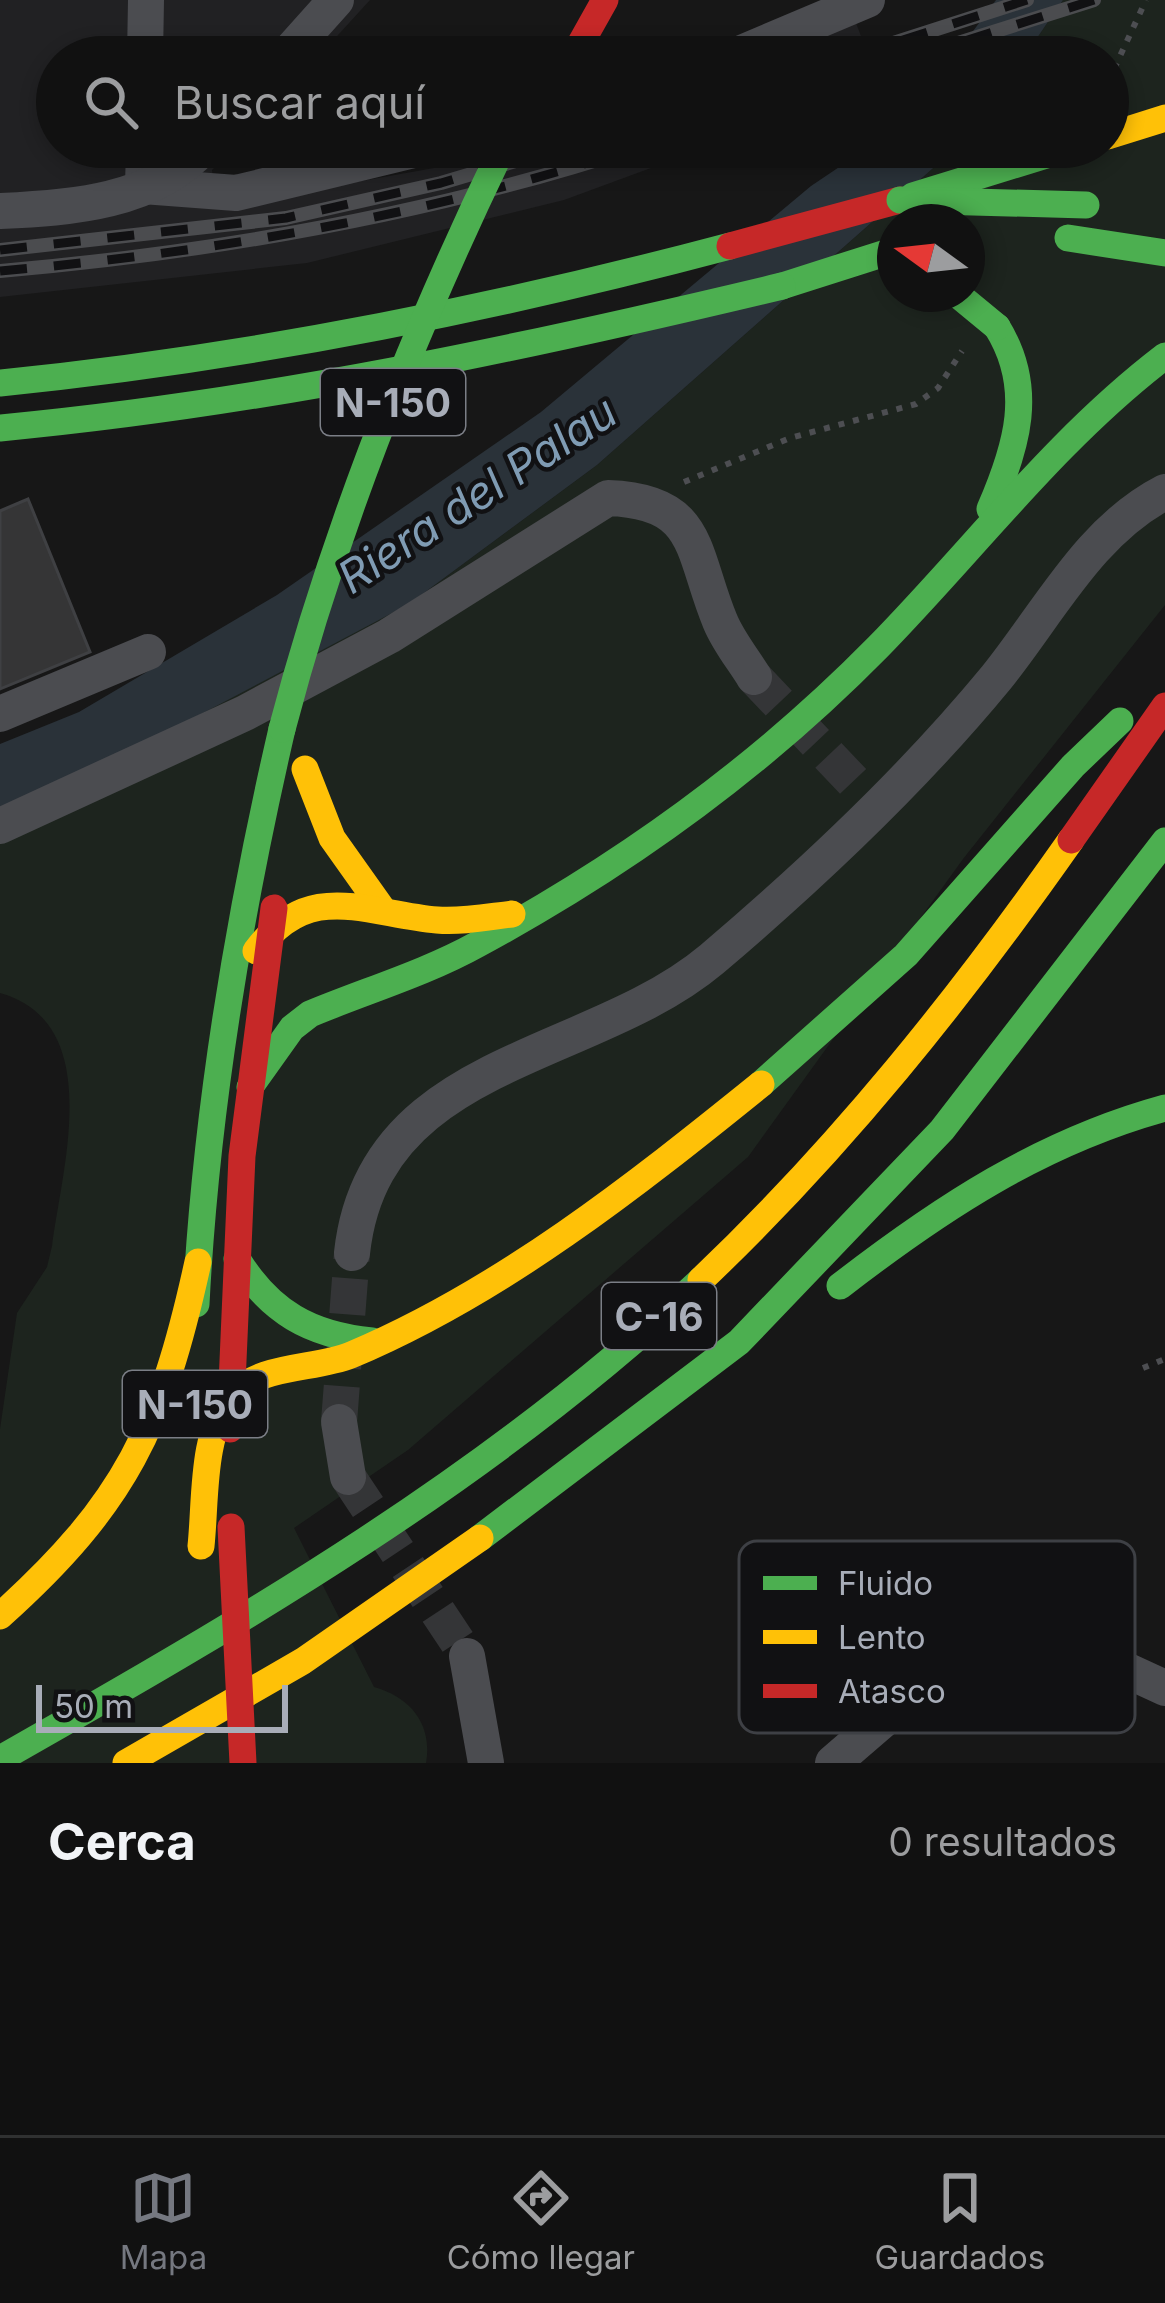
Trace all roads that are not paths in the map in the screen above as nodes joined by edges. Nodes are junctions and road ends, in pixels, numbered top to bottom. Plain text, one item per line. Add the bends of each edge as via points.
1 (146, 0) edge
2 (336, 0) edge
3 (580, 0) edge
4 (605, 0) edge
5 (866, 0) edge
6 (145, 36) edge
7 (303, 36) edge
8 (560, 36) edge
9 (585, 36) edge
10 (782, 36) edge
11 (1165, 118) edge
12 (1129, 129) edge
13 (143, 168) edge
14 (184, 168) edge
15 (339, 168) edge
16 (492, 168) edge
17 (514, 168) edge
18 (1004, 168) edge
19 (143, 186) junction
20 (900, 200) junction
21 (1119, 209) dead end
22 (0, 211) edge
23 (1031, 237) dead end
24 (1165, 253) edge
25 (877, 256) edge
26 (877, 278) edge
27 (782, 286) junction
28 (969, 312) edge
29 (1165, 356) edge
30 (0, 383) edge
31 (0, 428) edge
32 (1165, 492) edge
33 (956, 561) junction
34 (148, 652) dead end
35 (754, 677) tunnel mouth
36 (1165, 678) edge
37 (1165, 706) edge
38 (320, 710) dead end
39 (0, 714) edge
40 (295, 808) dead end
41 (259, 825) junction
42 (0, 826) edge
43 (1165, 841) edge
44 (283, 861) dead end
45 (381, 907) junction
46 (527, 912) junction
47 (271, 929) junction
48 (371, 985) junction
49 (214, 1060) junction
50 (250, 1088) junction
51 (1165, 1108) edge
52 (352, 1253) tunnel mouth
53 (237, 1258) junction
54 (198, 1262) junction
55 (374, 1341) junction
56 (232, 1395) junction
57 (640, 1421) junction
58 (339, 1422) tunnel mouth
59 (348, 1477) tunnel mouth
60 (206, 1611) dead end
61 (0, 1616) edge
62 (467, 1656) tunnel mouth
63 (1135, 1674) edge
64 (1165, 1688) edge
65 (868, 1733) edge
66 (0, 1760) edge
67 (126, 1763) edge
68 (214, 1763) edge
69 (243, 1763) edge
70 (486, 1763) edge
71 (833, 1763) edge

1 - 6 street
2 - 7 street
3 - 8 main road
4 - 9 main road
5 - 10 street
11 - 12 main road
13 - 19 street
14 - 19 street
15 - 19 street via 236,193
16 - 41 main road, N-150, bridge via 319,594
17 - 38 main road, N-150 via 405,428
18 - 20 main road
19 - 22 street via 81,207
20 - 21 main road, bridge
20 - 30 main road via 539,298 343,339
23 - 24 main road
25 - 27 main road
26 - 27 main road
27 - 31 main road via 255,400
28 - 33 main road, bridge via 1019,378 1018,437 988,513
29 - 33 main road via 1088,417
32 - 52 street via 1137,506 1076,570 996,678 709,962 626,1016 450,1092 400,1138 357,1210
33 - 46 main road via 862,663 751,764 636,848
34 - 39 street
35 - 42 street via 721,624 683,524 648,499 608,498 389,636
36 - 55 main road via 1073,766 906,955 796,1056 639,1182 430,1318
37 - 66 main road, C-16 via 978,969 879,1091 692,1288 447,1483 115,1696
40 - 45 main road via 308,759 332,838
41 - 47 main road
41 - 49 main road, N-150
43 - 57 main road, C-16 via 942,1130 739,1342
44 - 47 main road, N-150
45 - 46 main road via 453,920
45 - 47 main road via 301,908
46 - 48 main road via 476,946
47 - 48 main road via 307,969
47 - 49 main road
47 - 50 main road, N-150
48 - 50 main road via 292,1028
49 - 54 main road, N-150
50 - 53 main road, N-150
51 - 57 main road via 1060,1141 992,1174 738,1367
53 - 55 main road via 258,1294 308,1331
53 - 56 main road, N-150
54 - 56 main road, N-150 via 202,1557 213,1430
54 - 61 main road via 170,1388 136,1465 67,1554
55 - 56 main road via 346,1357 257,1378
56 - 69 main road, N-150, bridge
57 - 67 main road, C-16 via 303,1661
58 - 59 street
60 - 68 main road
62 - 70 street
63 - 64 street
65 - 71 street

